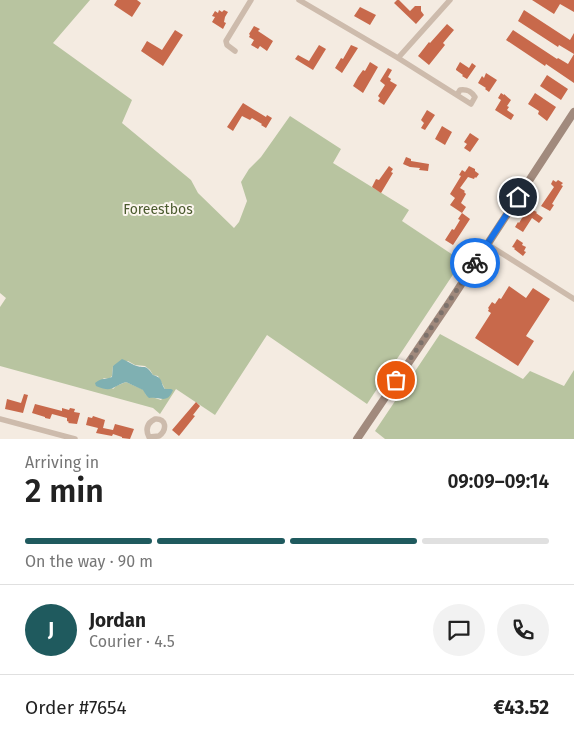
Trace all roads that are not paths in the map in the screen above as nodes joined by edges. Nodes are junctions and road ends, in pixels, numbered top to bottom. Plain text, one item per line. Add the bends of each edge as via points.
1 (251, 0) edge
2 (300, 0) edge
3 (450, 0) edge
4 (235, 51) dead end
5 (398, 58) junction
6 (457, 95) dead end
7 (574, 113) edge
8 (487, 244) junction
9 (574, 299) edge
10 (0, 419) edge
11 (52, 433) junction
12 (48, 439) edge
13 (75, 439) edge
14 (357, 439) edge

1 - 4 street via 226,42
2 - 5 street
3 - 5 street
5 - 6 street
7 - 8 main road
8 - 9 street
8 - 14 main road
10 - 11 street
11 - 12 street
11 - 13 street

